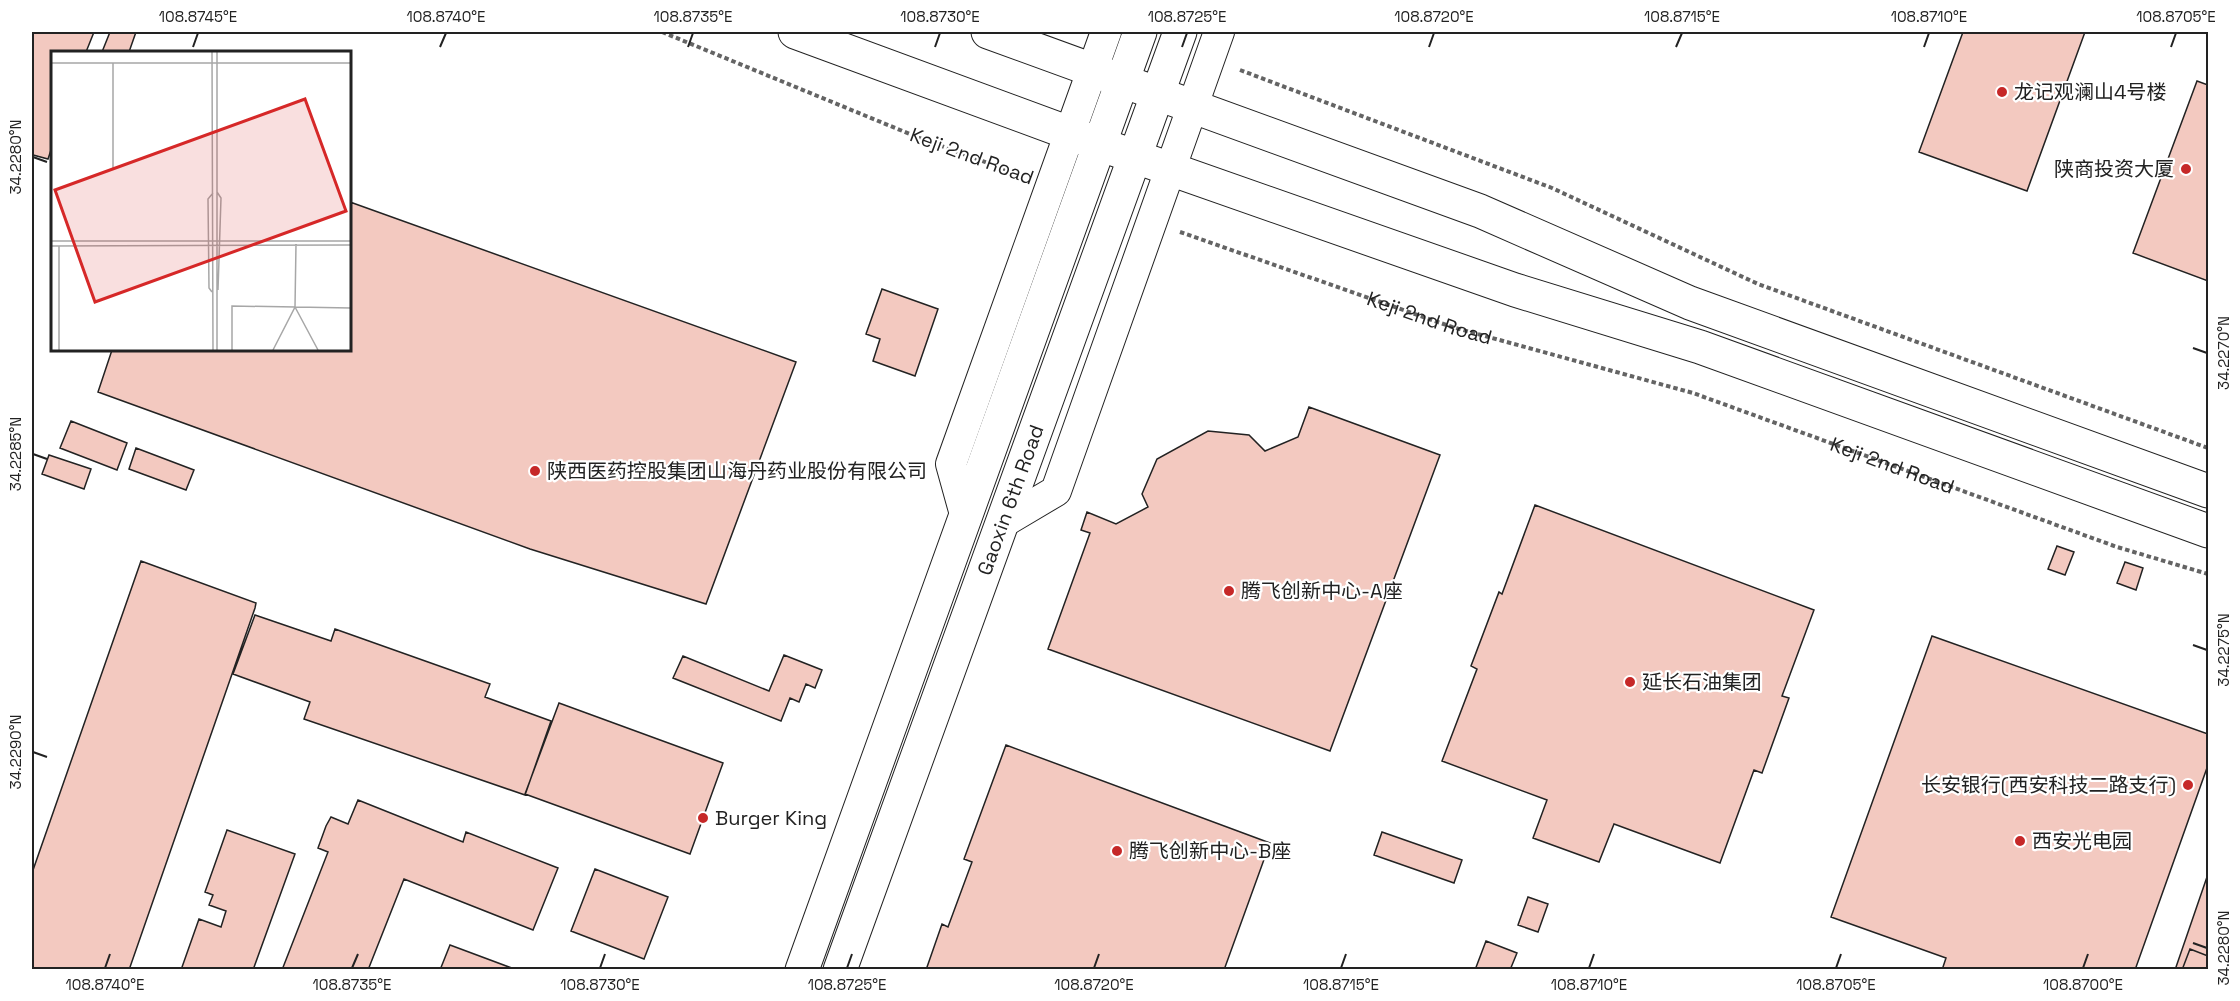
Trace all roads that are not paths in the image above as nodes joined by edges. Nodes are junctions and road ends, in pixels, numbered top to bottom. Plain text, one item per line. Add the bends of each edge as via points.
1 (795, 32) edge
2 (988, 32) edge
3 (1106, 32) edge
4 (1140, 32) edge
5 (1180, 32) edge
6 (1219, 32) edge
7 (1107, 74) junction
8 (1158, 92) junction
9 (1193, 105) junction
10 (1084, 139) junction
11 (1135, 157) junction
12 (1170, 169) junction
13 (2208, 491) edge
14 (966, 518) junction
15 (1002, 523) junction
16 (2208, 531) edge
17 (802, 969) edge
18 (840, 969) edge

1 - 10 main road
2 - 7 main road
3 - 7 street
4 - 7 main road, Gaoxin 6th Road
5 - 8 main road, Gaoxin 6th Road
6 - 9 street
7 - 8 main road
7 - 10 main road, Gaoxin 6th Road
8 - 9 main road
8 - 11 main road, Gaoxin 6th Road
9 - 12 street
9 - 13 main road via 1480,211 1690,303
10 - 11 main road
10 - 14 main road, Gaoxin 6th Road
10 - 14 street via 1051,185 951,464
11 - 12 main road
11 - 15 main road, Gaoxin 6th Road
12 - 15 street via 1056,491
12 - 16 main road via 1515,290 1700,347
14 - 17 main road, Gaoxin 6th Road
15 - 18 main road, Gaoxin 6th Road

